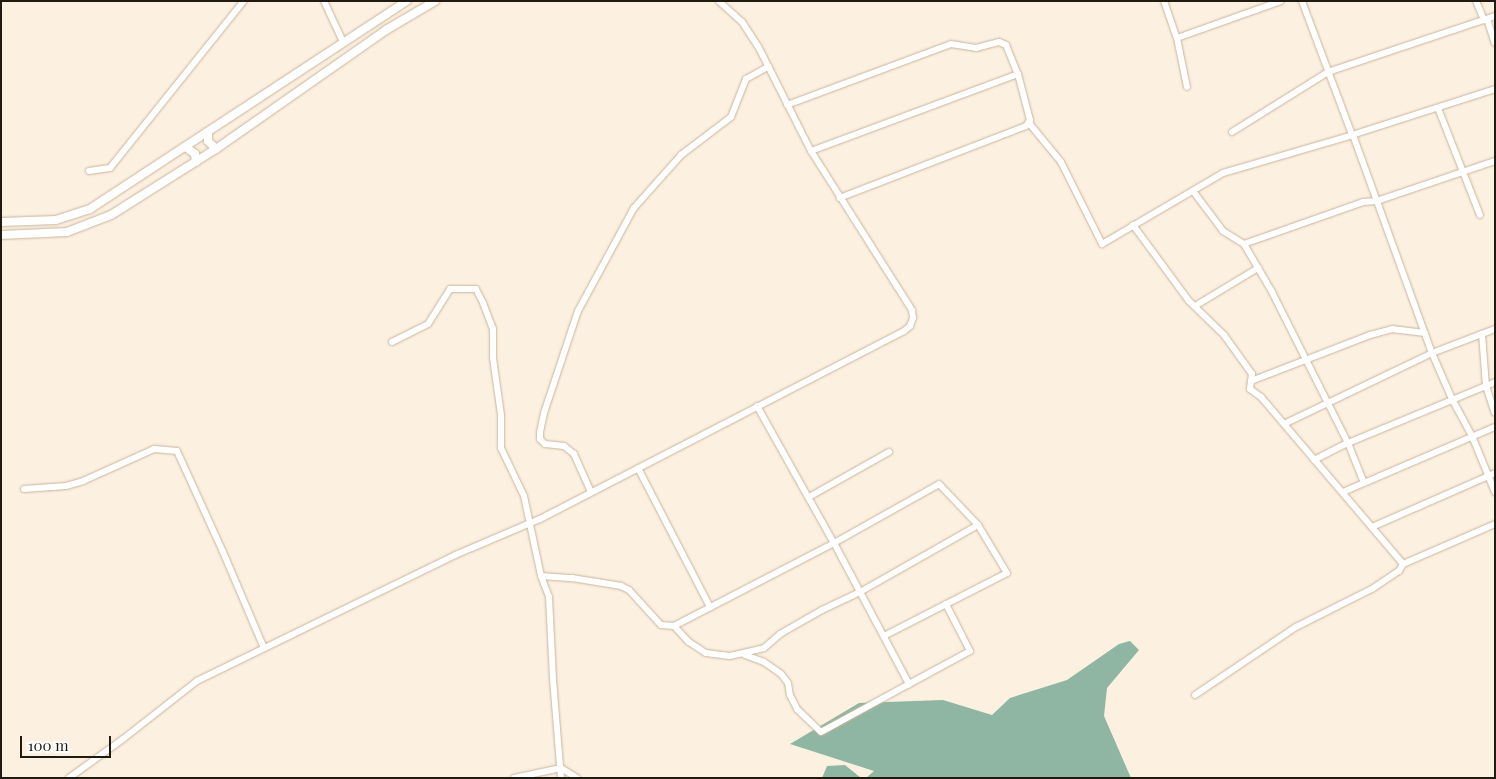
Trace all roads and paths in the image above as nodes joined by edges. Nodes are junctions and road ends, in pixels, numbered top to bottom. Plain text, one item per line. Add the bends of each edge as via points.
1 (244, 1) edge
2 (324, 1) edge
3 (408, 1) edge
4 (435, 1) edge
5 (719, 1) edge
6 (1164, 1) edge
7 (1281, 1) edge
8 (1302, 1) edge
9 (1476, 1) edge
10 (1495, 16) edge
11 (1485, 19) junction
12 (1177, 38) junction
13 (343, 42) junction
14 (1495, 43) edge
15 (769, 66) junction
16 (1328, 72) junction
17 (1018, 74) junction
18 (1187, 87) dead end
19 (1495, 90) edge
20 (787, 104) junction
21 (1438, 108) junction
22 (1029, 123) junction
23 (208, 132) junction
24 (1232, 132) dead end
25 (1353, 135) junction
26 (186, 147) junction
27 (216, 149) junction
28 (810, 151) junction
29 (1495, 161) edge
30 (196, 162) junction
31 (89, 171) dead end
32 (1462, 171) junction
33 (1192, 191) junction
34 (839, 198) junction
35 (1377, 201) junction
36 (1480, 215) dead end
37 (1, 222) edge
38 (1133, 225) junction
39 (1, 236) edge
40 (1244, 244) junction
41 (1258, 268) junction
42 (1195, 306) junction
43 (1495, 329) edge
44 (1424, 333) junction
45 (1482, 334) junction
46 (392, 342) dead end
47 (1432, 353) junction
48 (1307, 361) junction
49 (1251, 381) junction
50 (1495, 382) edge
51 (1486, 386) junction
52 (1452, 399) junction
53 (1328, 402) junction
54 (757, 406) junction
55 (1495, 413) edge
56 (1284, 424) junction
57 (1495, 427) edge
58 (1472, 436) junction
59 (1348, 443) junction
60 (889, 452) dead end
61 (1314, 460) junction
62 (638, 468) junction
63 (1491, 475) edge
64 (1364, 483) junction
65 (24, 490) dead end
66 (591, 492) junction
67 (1343, 492) junction
68 (1495, 492) edge
69 (808, 497) junction
70 (530, 524) junction
71 (1495, 524) edge
72 (978, 525) junction
73 (1372, 527) junction
74 (834, 543) junction
75 (1403, 564) junction
76 (541, 576) junction
77 (860, 592) junction
78 (946, 604) junction
79 (710, 607) junction
80 (674, 626) junction
81 (884, 636) junction
82 (264, 648) junction
83 (744, 654) junction
84 (908, 684) junction
85 (1195, 695) dead end
86 (562, 768) junction
87 (69, 778) edge
88 (514, 778) edge
89 (561, 778) edge
90 (577, 778) edge

1 - 31 street via 110,168
2 - 13 street
3 - 13 street
4 - 27 street via 386,30
5 - 15 street via 745,26
6 - 12 street
7 - 12 street
8 - 16 street
9 - 11 street
10 - 11 street
11 - 14 street
11 - 16 street
12 - 18 street
13 - 23 street
15 - 20 street
15 - 66 street via 746,79 730,117 681,155 634,208 578,311 544,413 540,439 545,444 564,446 574,454
16 - 24 street
16 - 25 street
17 - 20 street via 1006,45 1002,43 976,48 951,44
17 - 22 street
17 - 28 street
19 - 21 street
20 - 28 street
21 - 25 street
21 - 32 street
22 - 34 street
22 - 38 street via 1061,162 1102,244
23 - 26 street
23 - 27 street via 209,144
25 - 33 street via 1223,173
25 - 35 street
26 - 30 street via 193,151
26 - 37 street via 79,214 50,221
27 - 30 street
28 - 34 street
29 - 32 street
30 - 39 street via 111,215 86,226 56,234
32 - 35 street
32 - 36 street
33 - 38 street
33 - 40 street via 1223,231
34 - 54 street via 910,307 912,322 904,331
35 - 40 street via 1363,202
35 - 44 street
38 - 42 street
40 - 41 street
41 - 42 street
41 - 48 street
42 - 49 street via 1224,335 1252,374
43 - 45 street
44 - 47 street
44 - 48 street via 1392,329
45 - 47 street
45 - 51 street
46 - 70 street via 428,324 450,289 476,290 493,329 501,448 524,496
47 - 52 street
47 - 53 street
48 - 49 street
48 - 53 street
49 - 56 street via 1250,389
50 - 51 street
51 - 52 street
51 - 55 street
52 - 58 street
52 - 59 street
53 - 56 street
53 - 59 street
54 - 62 street
54 - 69 street
56 - 61 street
57 - 58 street
58 - 63 street
58 - 64 street
59 - 61 street
59 - 64 street
60 - 69 street
61 - 67 street
62 - 66 street
62 - 79 street
63 - 68 street
63 - 73 street
64 - 67 street
65 - 82 street via 83,481 154,449 177,451
66 - 70 street
67 - 73 street
69 - 74 street
70 - 76 street
70 - 82 street via 455,555
71 - 75 street
72 - 74 street via 939,484
72 - 77 street
72 - 78 street via 1007,574
73 - 75 street
74 - 77 street
74 - 79 street
75 - 85 street via 1399,571 1372,589 1296,627
76 - 80 street via 621,586 629,590 661,624
76 - 86 street via 549,597 552,679
77 - 81 street
77 - 83 street via 805,619 764,648
78 - 81 street
78 - 84 street via 970,651
79 - 80 street
80 - 83 street via 689,642 706,653 722,657
81 - 84 street
82 - 87 street via 197,681
83 - 84 street via 781,674 788,683 797,709 821,732
86 - 88 street
86 - 89 street
86 - 90 street

